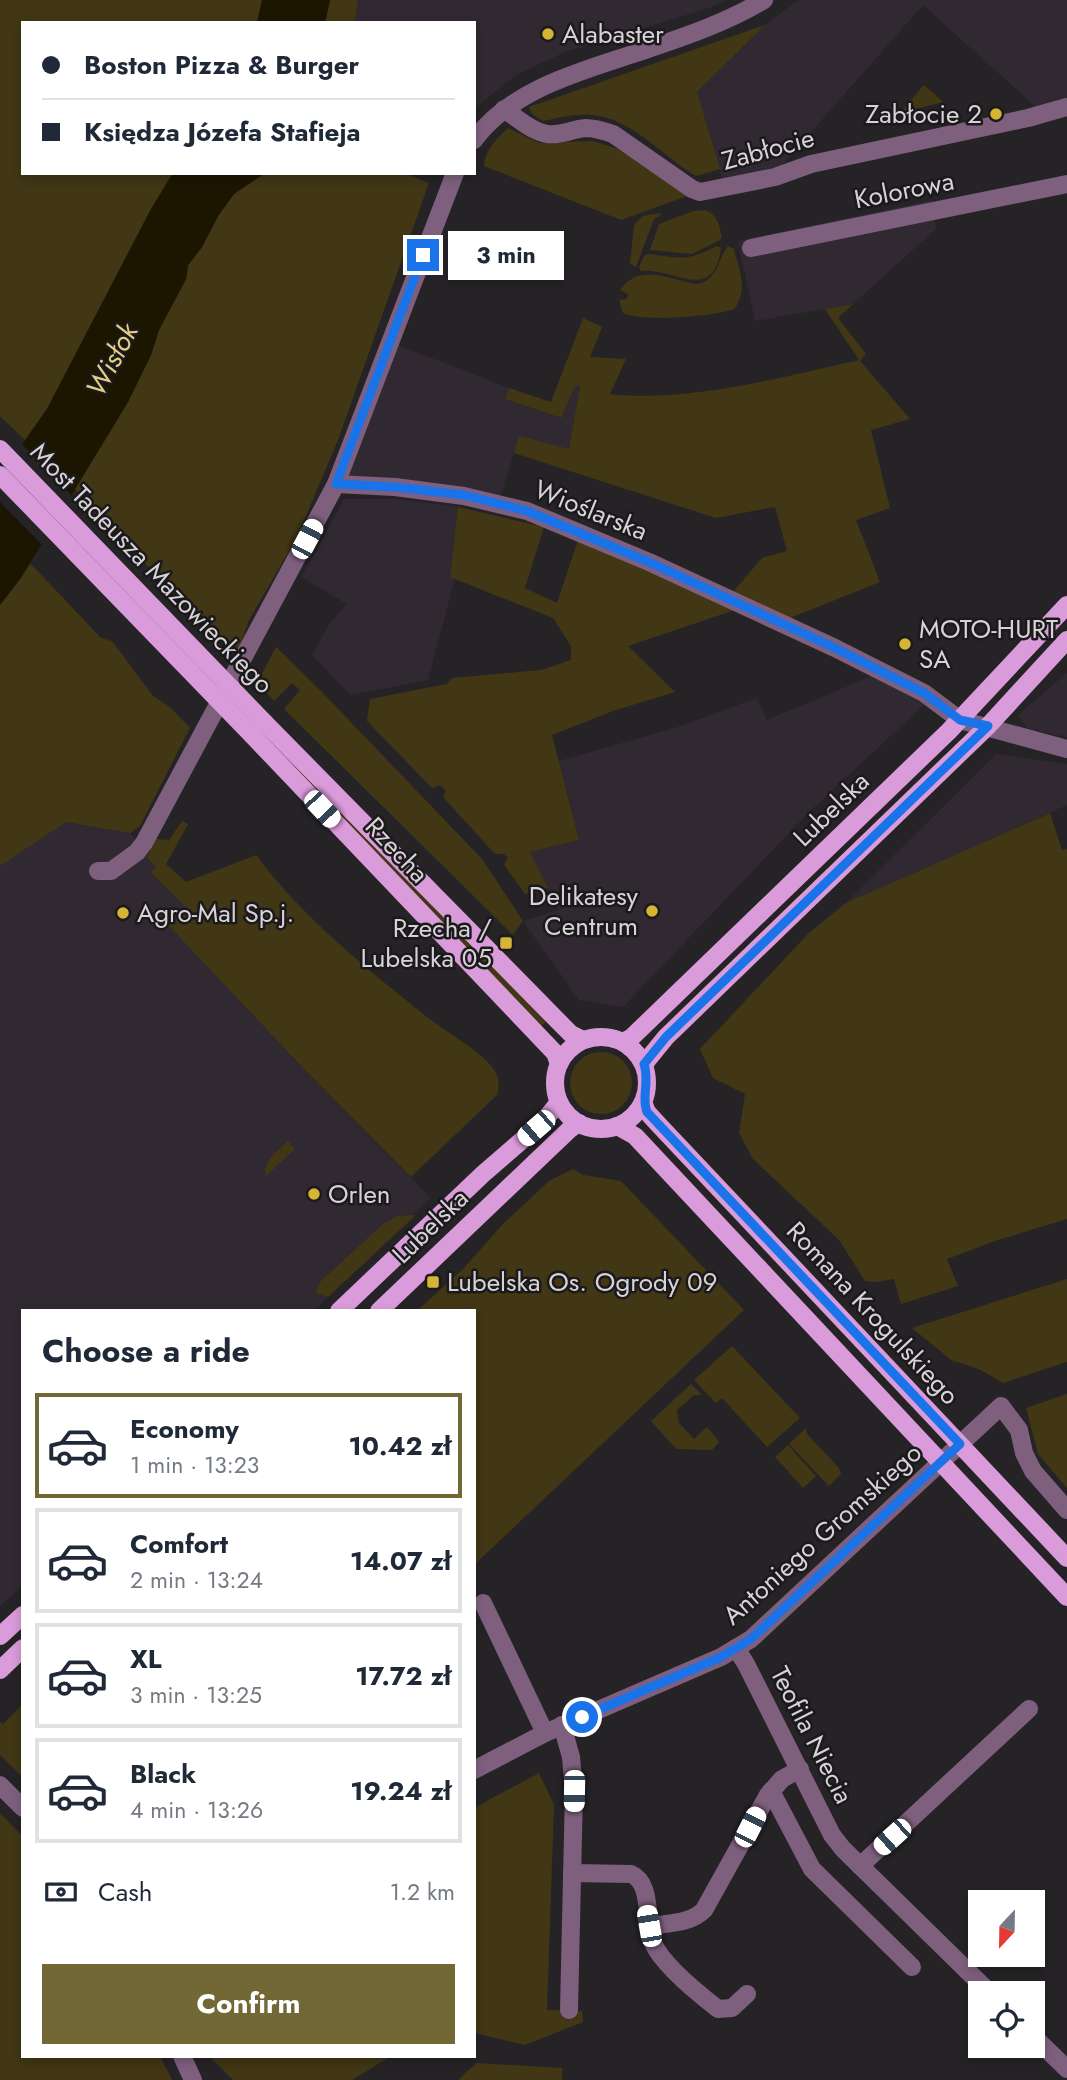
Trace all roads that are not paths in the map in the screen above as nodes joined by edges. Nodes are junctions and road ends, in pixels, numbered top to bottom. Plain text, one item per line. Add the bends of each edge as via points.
1 (764, 0) edge
2 (1067, 107) edge
3 (504, 109) junction
4 (476, 138) edge
5 (454, 175) edge
6 (1067, 184) edge
7 (751, 248) dead end
8 (0, 449) edge
9 (0, 475) edge
10 (336, 484) junction
11 (1067, 605) edge
12 (1067, 640) edge
13 (960, 720) junction
14 (988, 726) junction
15 (259, 729) junction
16 (1067, 749) edge
17 (98, 871) dead end
18 (583, 1040) junction
19 (623, 1042) junction
20 (559, 1064) junction
21 (644, 1064) junction
22 (559, 1102) junction
23 (643, 1102) junction
24 (579, 1123) junction
25 (617, 1126) junction
26 (341, 1309) edge
27 (381, 1309) edge
28 (960, 1444) junction
29 (940, 1462) junction
30 (1067, 1510) edge
31 (1067, 1559) edge
32 (1067, 1597) edge
33 (483, 1603) dead end
34 (21, 1617) edge
35 (0, 1636) edge
36 (736, 1648) junction
37 (21, 1650) edge
38 (0, 1670) edge
39 (1029, 1709) dead end
40 (562, 1726) junction
41 (545, 1733) junction
42 (476, 1769) edge
43 (800, 1769) junction
44 (0, 1785) edge
45 (771, 1791) junction
46 (21, 1806) edge
47 (860, 1866) junction
48 (572, 1873) junction
49 (649, 1926) junction
50 (912, 1967) dead end
51 (978, 1981) edge
52 (747, 1994) dead end
53 (569, 2010) dead end
54 (1045, 2048) edge
55 (182, 2058) edge
56 (1067, 2069) edge
57 (194, 2080) edge

1 - 3 street via 702,30 533,92
2 - 3 street, Zabłocie via 700,192 613,134 586,128 545,134
3 - 4 street
5 - 10 street
6 - 7 street, Kolorowa
8 - 15 main road, Most Tadeusza Mazowieckiego, bridge
9 - 15 main road, Most Tadeusza Mazowieckiego, bridge
10 - 13 street, Wioślarska via 464,495 527,511 842,652 924,693
10 - 17 street via 144,844 111,871
11 - 13 main road, Lubelska
12 - 14 main road, Lubelska
13 - 14 street
13 - 19 main road, Lubelska
14 - 16 street
14 - 21 main road, Lubelska via 666,1037
15 - 18 main road, Rzecha via 561,1024
15 - 20 main road, Rzecha via 555,1053
18 - 19 main road via 599,1036
18 - 20 main road via 569,1049
19 - 21 main road
20 - 22 main road via 555,1080
21 - 23 main road via 648,1082
22 - 24 main road
22 - 26 main road, Lubelska
23 - 25 main road
23 - 28 main road, Romana Krogulskiego via 647,1112
24 - 25 main road via 595,1128
24 - 27 main road, Lubelska
25 - 29 main road, Romana Krogulskiego via 635,1136
28 - 29 street, Antoniego Gromskiego
28 - 30 street, Antoniego Gromskiego via 1002,1406 1019,1430 1033,1471
28 - 31 main road, Romana Krogulskiego
29 - 32 main road, Romana Krogulskiego
29 - 36 street, Antoniego Gromskiego via 759,1632
33 - 41 street
34 - 35 main road
36 - 40 street, Antoniego Gromskiego
36 - 43 street, Teofila Niecia
37 - 38 main road
39 - 47 street
40 - 41 street, Antoniego Gromskiego
40 - 48 street via 570,1750 574,1791
41 - 42 street, Antoniego Gromskiego
43 - 45 street
43 - 47 street, Teofila Niecia via 832,1835
44 - 46 street
45 - 49 street via 704,1910 688,1920
45 - 50 street via 812,1869
47 - 51 street, Teofila Niecia
48 - 49 street via 636,1877 645,1892
48 - 53 street
49 - 52 street via 661,1956 718,2009 732,2008
54 - 56 street
55 - 57 street

